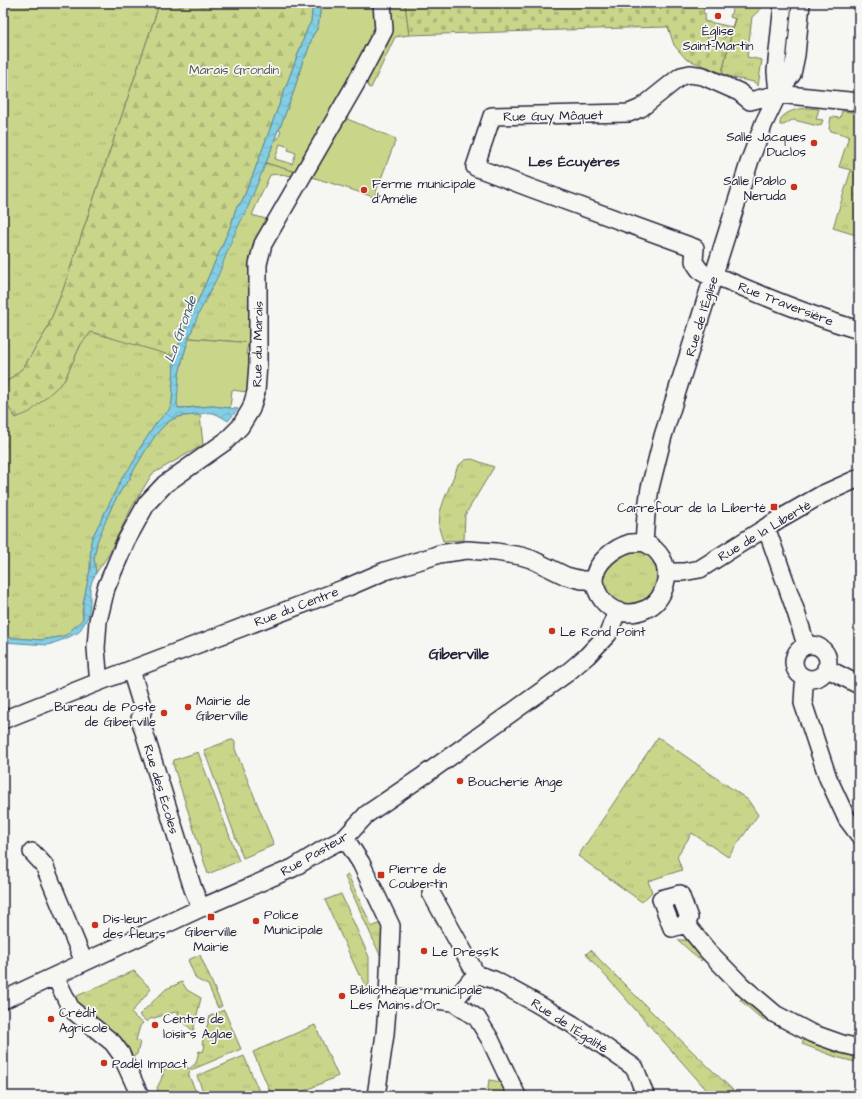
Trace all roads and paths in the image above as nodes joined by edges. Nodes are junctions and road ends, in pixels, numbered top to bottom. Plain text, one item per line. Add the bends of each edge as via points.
1 (382, 3) edge
2 (783, 3) edge
3 (801, 3) edge
4 (778, 94) junction
5 (859, 102) edge
6 (714, 276) junction
7 (859, 330) edge
8 (859, 478) edge
9 (766, 527) junction
10 (644, 543) junction
11 (667, 572) junction
12 (594, 580) junction
13 (617, 612) junction
14 (806, 645) junction
15 (826, 668) junction
16 (131, 670) junction
17 (806, 678) junction
18 (857, 680) edge
19 (101, 681) junction
20 (3, 720) edge
21 (859, 835) edge
22 (345, 838) junction
23 (32, 852) dead end
24 (431, 893) dead end
25 (201, 908) junction
26 (686, 924) dead end
27 (84, 962) junction
28 (476, 974) junction
29 (56, 976) junction
30 (388, 997) junction
31 (3, 1000) edge
32 (453, 1002) junction
33 (859, 1048) edge
34 (646, 1095) edge
35 (140, 1096) edge
36 (376, 1096) edge
37 (517, 1096) edge

1 - 19 street, Rue du Marais via 384,30 263,244 258,264 256,392 251,409 240,427 226,441 165,484 146,503 106,588 98,621 96,648
2 - 4 street via 776,71
3 - 4 street, Rue de l'Église via 792,74
4 - 5 street
4 - 6 street, Rue de l'Église via 750,160
4 - 6 street, Rue Guy Môquet via 750,101 739,92 717,82 690,74 681,76 641,108 629,113 492,116 476,167 695,248 694,261 701,272
6 - 7 street, Rue Traversière via 767,298
6 - 10 street, Rue de l'Église via 663,436 650,488
8 - 9 street, Rue de la Liberté via 822,495
9 - 11 street, Rue de la Liberté via 700,569
9 - 14 street
10 - 11 street via 664,559
10 - 12 street via 630,543 612,551 597,569
11 - 13 street via 663,591 651,607 630,613
12 - 13 street via 596,590 602,599
12 - 16 street, Rue du Centre via 566,576 521,556 467,550 439,554 386,571
13 - 22 street, Rue Pasteur via 608,634 568,673 367,814
14 - 15 street via 812,644 822,648 828,663
14 - 17 street via 797,651 793,660 795,670
15 - 17 street via 820,676
15 - 18 street
16 - 19 street, Rue du Centre
16 - 25 street, Rue des Écoles via 143,710 140,719
17 - 21 street via 803,703 828,778 847,819
19 - 20 street, Rue du Centre
22 - 25 street, Rue Pasteur via 293,868
22 - 30 street via 361,862 391,926
23 - 27 street via 44,865
24 - 28 street
25 - 27 street, Rue Pasteur
26 - 33 street via 742,986 775,1014 810,1033
27 - 29 street, Rue Pasteur
28 - 32 street
28 - 34 street, Rue de l'Égalité via 494,980 572,1024 635,1068
29 - 31 street, Rue Pasteur
29 - 35 street via 71,1009 113,1044 121,1054
30 - 32 street
30 - 36 street
32 - 37 street via 477,1018

